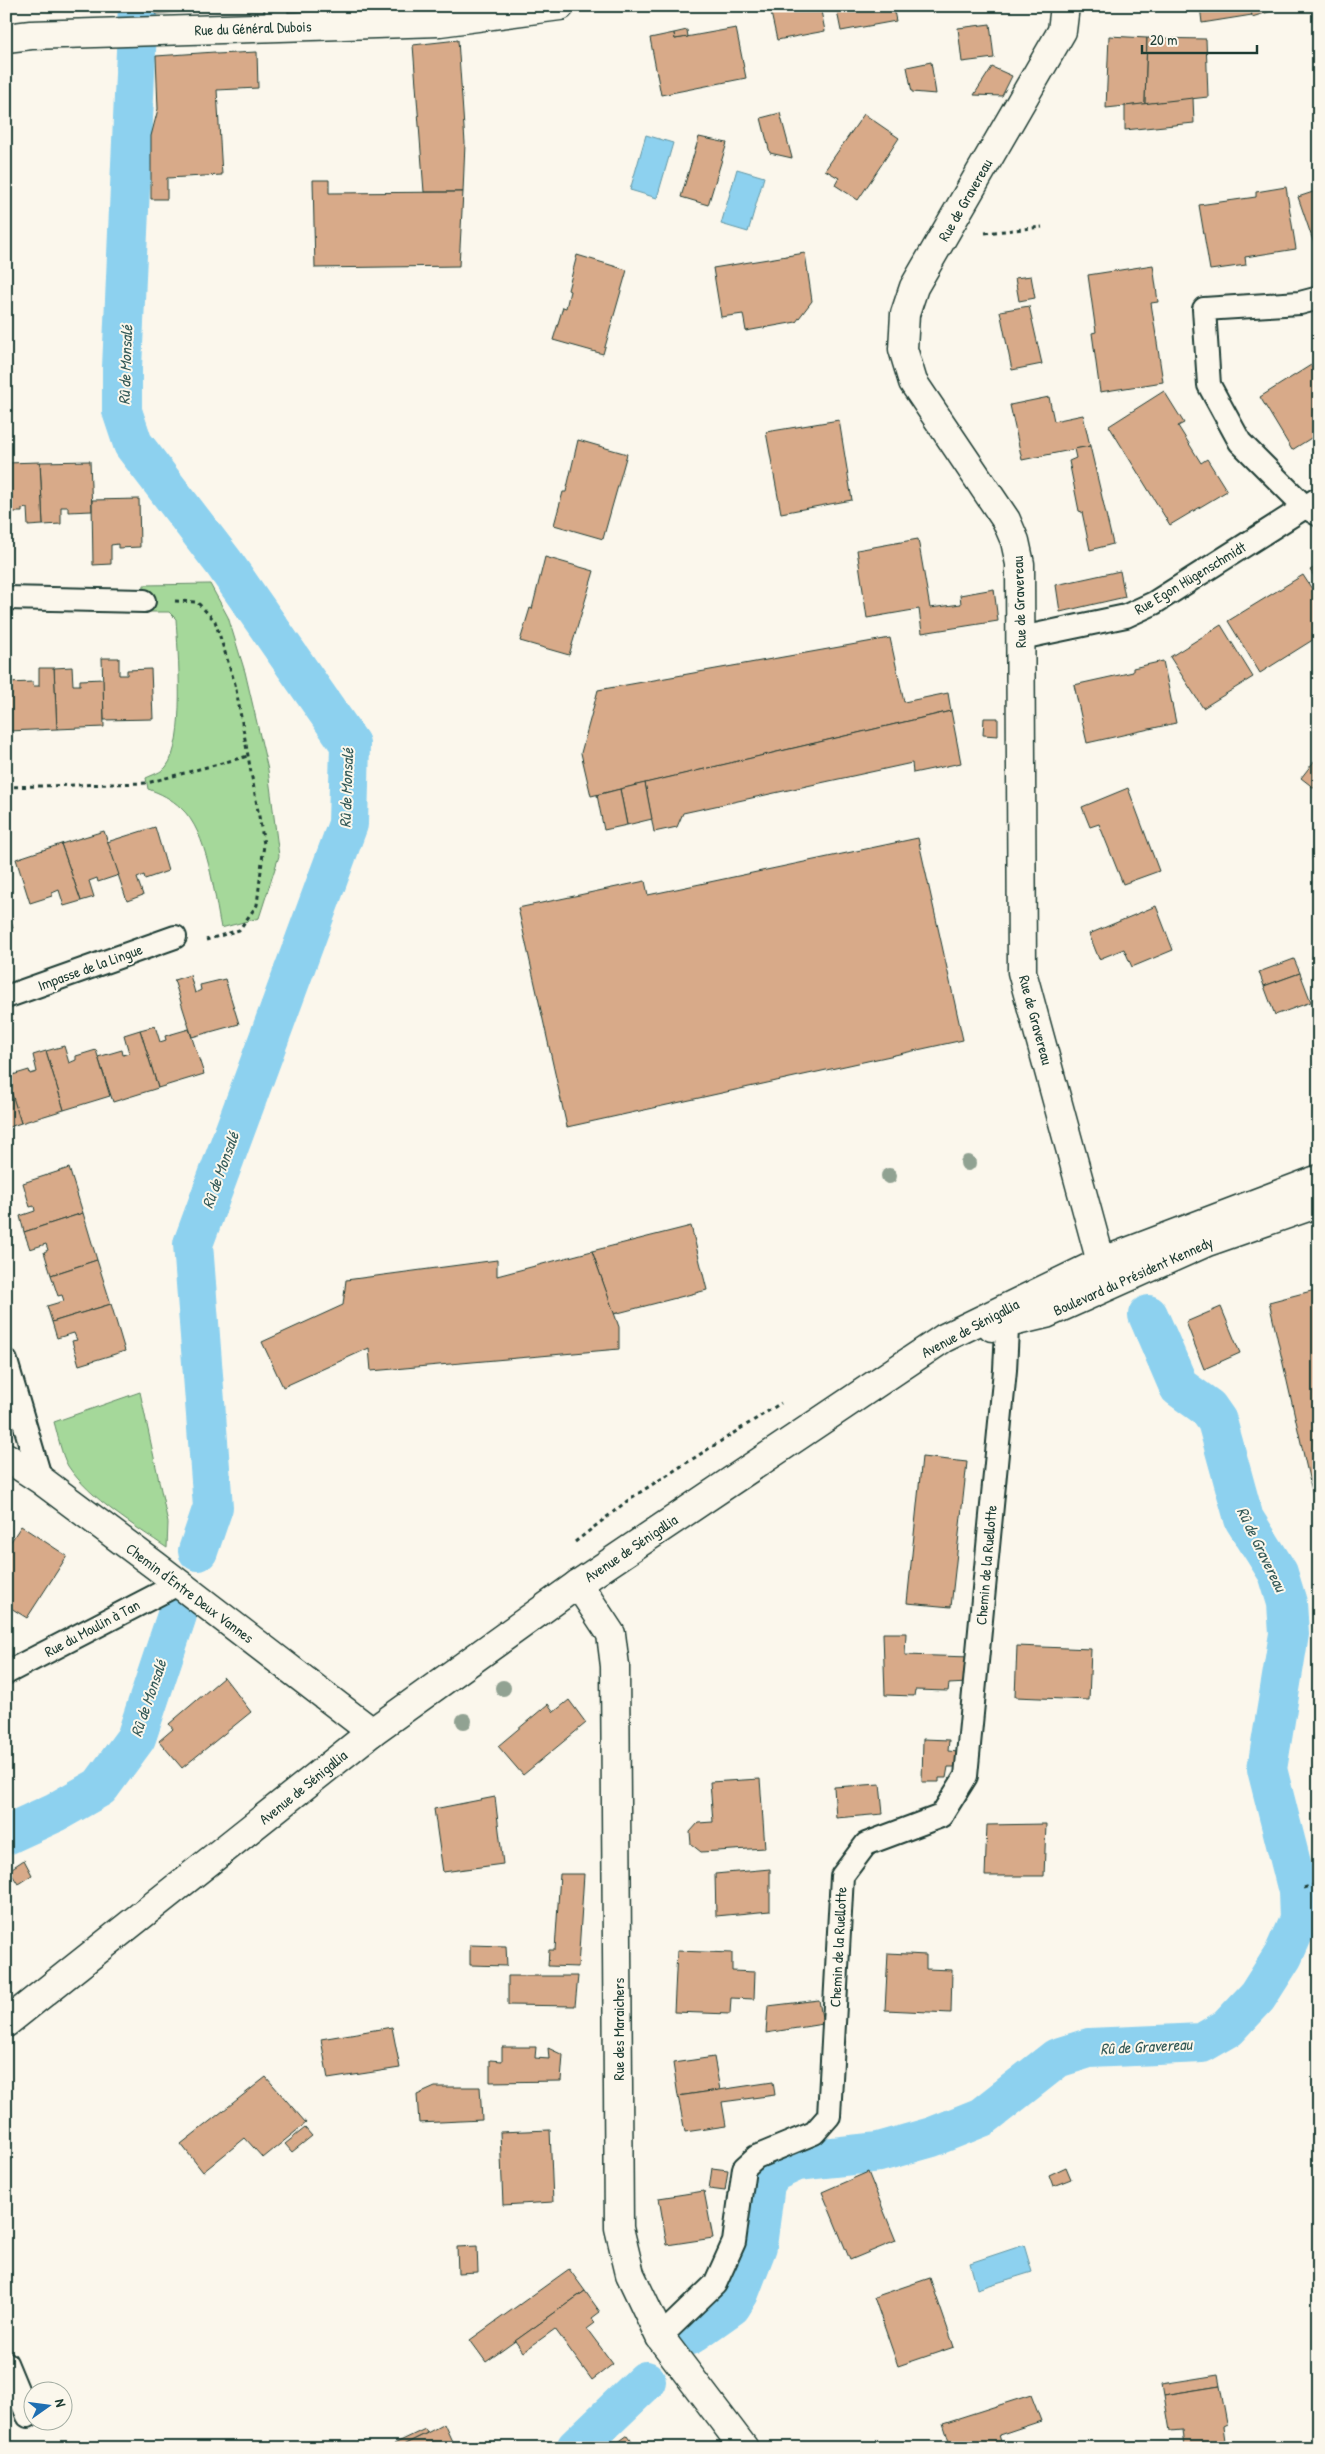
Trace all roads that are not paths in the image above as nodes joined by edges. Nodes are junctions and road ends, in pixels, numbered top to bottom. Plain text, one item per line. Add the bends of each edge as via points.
1 (560, 6) edge
2 (1065, 6) edge
3 (277, 17) edge
4 (6, 38) edge
5 (1319, 298) edge
6 (1314, 507) edge
7 (6, 598) edge
8 (144, 600) road end
9 (1021, 638) junction
10 (175, 936) road end
11 (6, 997) edge
12 (1319, 1180) edge
13 (1319, 1203) edge
14 (1101, 1262) junction
15 (1007, 1315) junction
16 (944, 1338) joint
17 (6, 1361) edge
18 (6, 1457) edge
19 (41, 1480) junction
20 (178, 1584) junction
21 (578, 1584) junction
22 (6, 1673) edge
23 (372, 1732) junction
24 (6, 2023) edge
25 (660, 2337) junction
26 (6, 2363) edge
27 (22, 2402) edge
28 (744, 2448) edge

1 - 3 street, Rue du Général Dubois via 440,22
2 - 9 street, Rue de Gravereau via 1062,31 914,287 905,314 903,350 913,382 1006,520 1015,541 1020,564
3 - 4 street, Rue du Général Dubois via 141,31
5 - 6 lane via 1300,303 1204,309 1209,385 1240,442
6 - 9 lane, Rue Egon Hügenschmidt via 1126,616
7 - 8 lane
9 - 14 street, Rue de Gravereau via 1022,972
10 - 11 lane, Impasse de la Lingue
12 - 14 street, Avenue de Sénigallia
13 - 15 street, Boulevard du Président Kennedy via 1207,1242 1046,1314
14 - 15 street, Avenue de Sénigallia
15 - 16 street, Boulevard du Président Kennedy
15 - 25 lane, Chemin de la Ruellotte via 1005,1370 966,1776 941,1816 866,1844 842,1876 829,2116 814,2133 756,2157 744,2168 734,2242 715,2284
16 - 21 street, Avenue de Sénigallia
17 - 19 lane
18 - 19 street, Chemin d'Entre Deux Vannes
19 - 20 street, Chemin d'Entre Deux Vannes
20 - 22 lane, Rue du Moulin à Tan
20 - 23 street, Chemin d'Entre Deux Vannes
21 - 23 street, Avenue de Sénigallia
21 - 25 street, Rue des Maraichers via 611,1634 615,1666 619,2228 630,2274
23 - 24 street, Avenue de Sénigallia
25 - 28 street, Rue des Maraichers
26 - 27 lane

